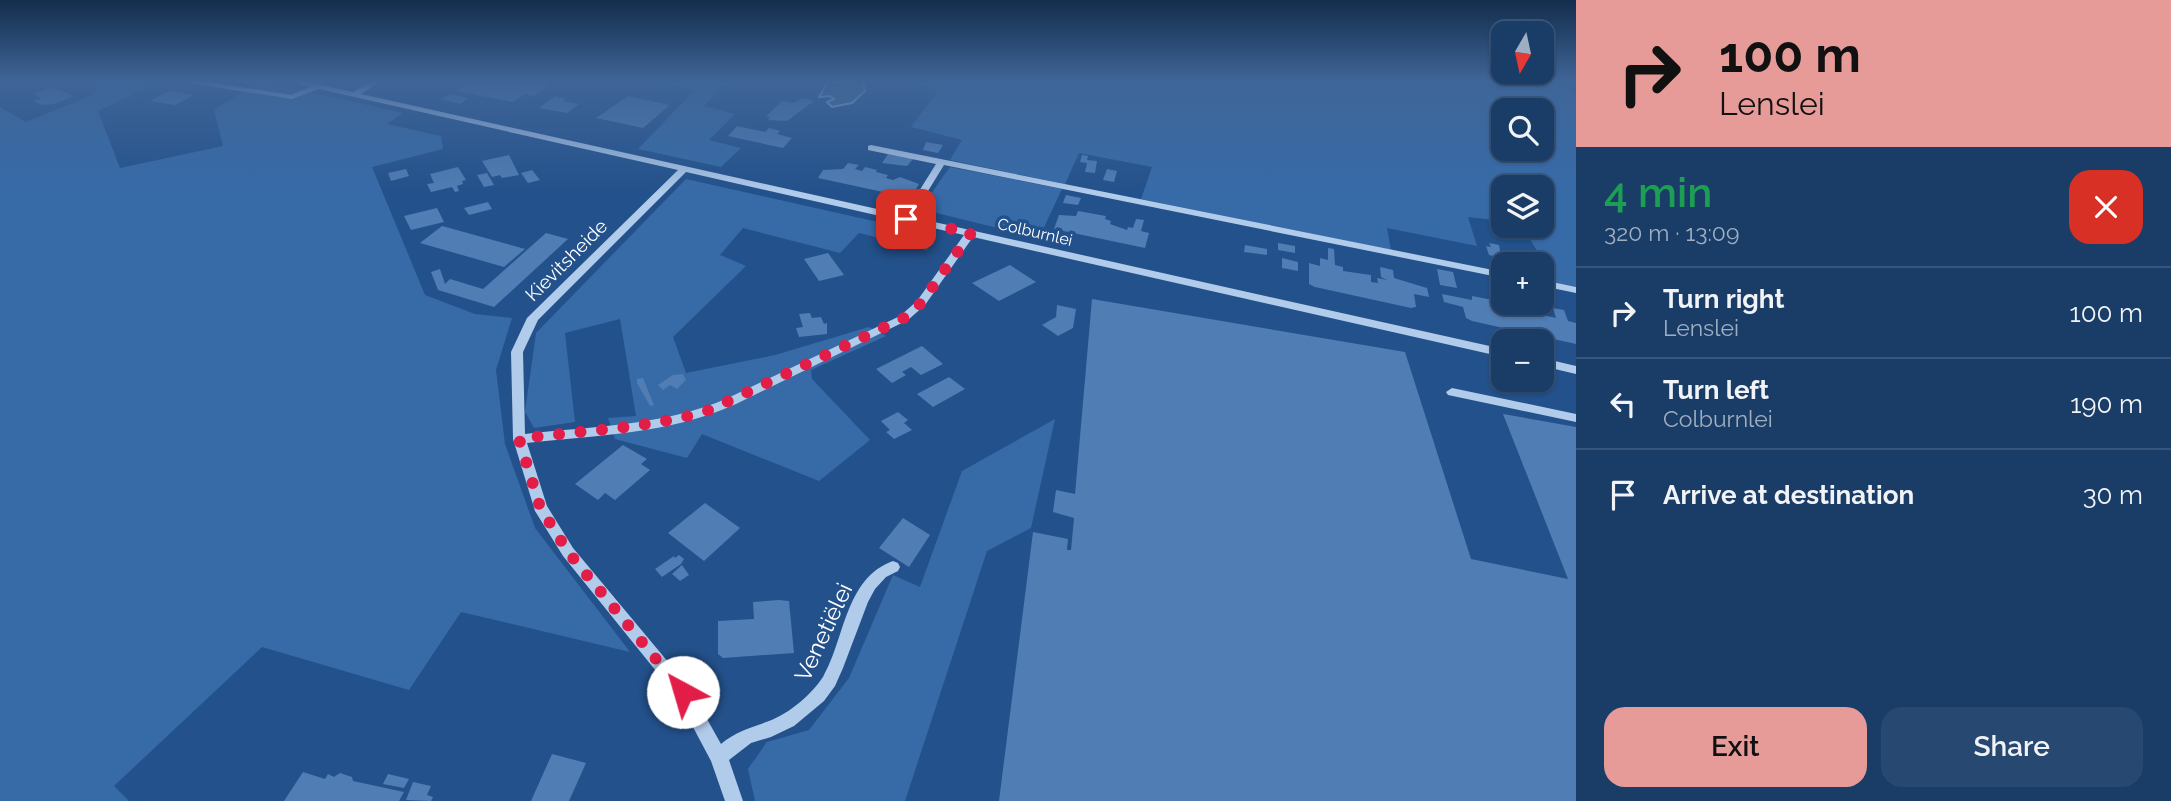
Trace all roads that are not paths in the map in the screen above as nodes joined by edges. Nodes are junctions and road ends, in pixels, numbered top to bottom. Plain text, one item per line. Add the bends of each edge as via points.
1 (458, 118) edge
2 (871, 148) dead end
3 (942, 161) junction
4 (684, 169) junction
5 (906, 219) junction
6 (971, 233) junction
7 (1491, 273) edge
8 (1554, 285) edge
9 (1576, 290) edge
10 (1491, 350) edge
11 (1554, 365) edge
12 (1576, 370) edge
13 (1451, 393) dead end
14 (1576, 418) edge
15 (519, 439) junction
16 (893, 567) dead end
17 (719, 757) junction
18 (734, 801) edge

1 - 4 street, Colburnlei
2 - 3 street
3 - 5 lane
3 - 7 street
4 - 5 street, Colburnlei
4 - 15 street, Kievitsheide via 533,318 517,352
5 - 6 street, Colburnlei
6 - 10 street, Colburnlei
6 - 15 street via 921,303 904,318 782,378 684,418 603,432
8 - 9 street
11 - 12 street
13 - 14 street
15 - 17 street, Kievitsheide via 540,507 568,552 683,692
16 - 17 street, Venetiëlei via 880,570 872,581 830,679 814,702 775,728 745,737
17 - 18 street, Kievitsheide

